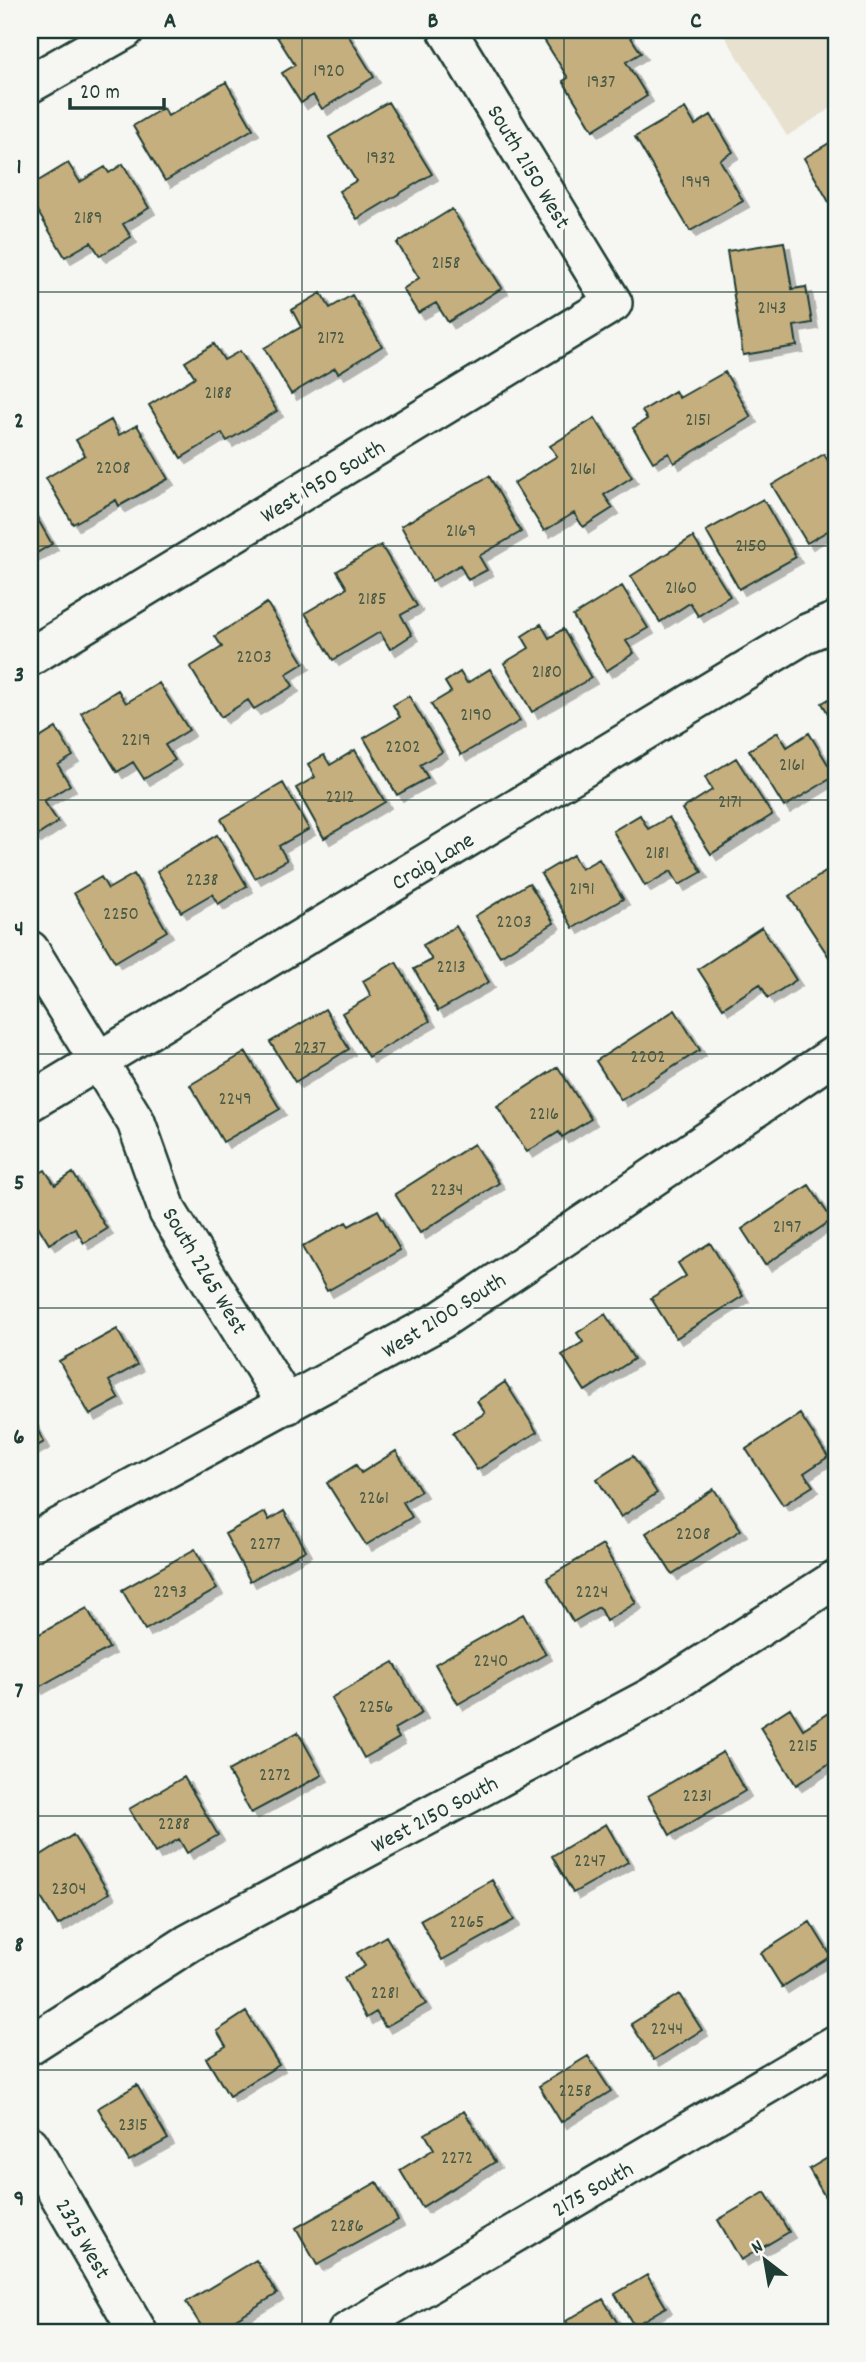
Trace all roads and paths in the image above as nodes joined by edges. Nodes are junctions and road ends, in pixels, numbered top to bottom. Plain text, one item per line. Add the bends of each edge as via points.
1 (125, 30) edge
2 (447, 30) edge
3 (30, 84) edge
4 (614, 303) joint
5 (836, 621) edge
6 (30, 657) edge
7 (30, 950) edge
8 (836, 1054) edge
9 (97, 1062) junction
10 (30, 1102) edge
11 (287, 1405) junction
12 (30, 1543) edge
13 (836, 1579) edge
14 (836, 2044) edge
15 (30, 2045) edge
16 (30, 2145) edge
17 (138, 2332) edge
18 (347, 2332) edge

1 - 3 street
2 - 4 street, South 2150 West
4 - 6 street, West 1950 South
5 - 9 street, Craig Lane via 807,634
7 - 9 street, South 2265 West
8 - 11 street, West 2100 South via 441,1320
9 - 10 street, Craig Lane
9 - 11 street, South 2265 West via 136,1122 168,1212
11 - 12 street, West 2100 South
13 - 15 street, West 2150 South via 652,1697 189,1943
14 - 18 street, 2175 South
16 - 17 street, 2325 West

